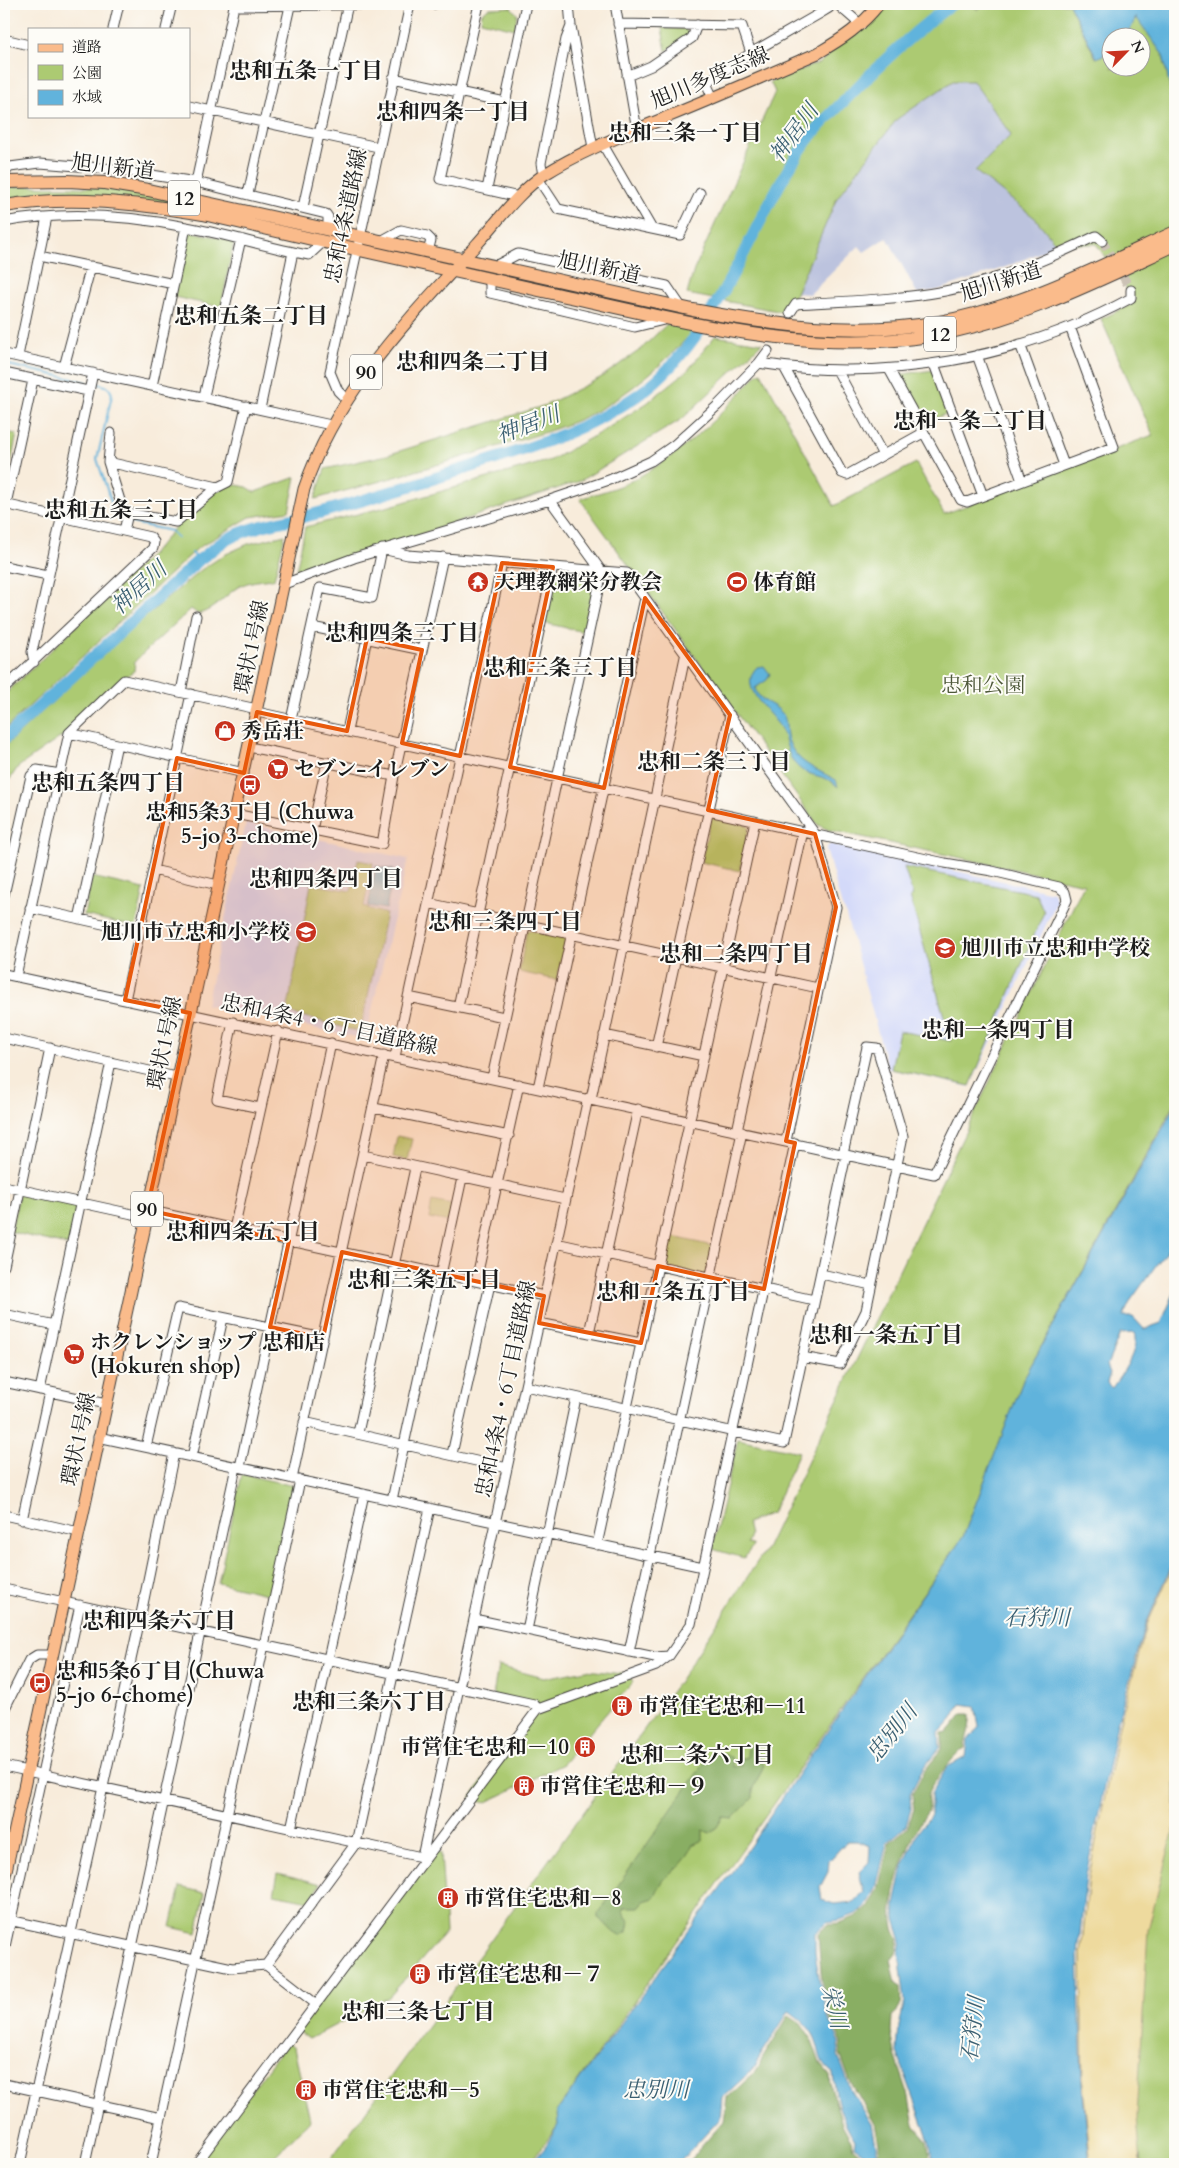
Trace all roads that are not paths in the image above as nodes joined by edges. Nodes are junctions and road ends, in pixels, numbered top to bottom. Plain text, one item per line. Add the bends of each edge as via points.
1 (119, 4) edge
2 (172, 4) edge
3 (410, 4) edge
4 (435, 4) edge
5 (479, 4) edge
6 (526, 4) edge
7 (570, 4) edge
8 (615, 4) edge
9 (831, 4) edge
10 (837, 4) edge
11 (879, 4) edge
12 (234, 5) edge
13 (348, 5) edge
14 (290, 6) junction
15 (618, 24) junction
16 (697, 25) junction
17 (861, 25) junction
18 (572, 26) junction
19 (113, 28) edge
20 (166, 28) edge
21 (4, 39) edge
22 (28, 45) edge
23 (752, 53) junction
24 (627, 76) junction
25 (393, 78) junction
26 (459, 93) junction
27 (713, 98) junction
28 (505, 102) junction
29 (190, 106) edge
30 (210, 111) junction
31 (264, 123) junction
32 (637, 130) junction
33 (318, 135) junction
34 (597, 146) junction
35 (378, 147) junction
36 (4, 173) edge
37 (541, 178) junction
38 (4, 182) edge
39 (196, 182) junction
40 (487, 189) junction
41 (248, 194) junction
42 (700, 194) dead end
43 (519, 197) junction
44 (4, 206) edge
45 (303, 207) junction
46 (48, 216) junction
47 (4, 222) edge
48 (186, 227) junction
49 (328, 228) junction
50 (652, 229) junction
51 (1175, 232) edge
52 (361, 236) junction
53 (241, 239) junction
54 (1102, 241) dead end
55 (322, 242) junction
56 (1175, 245) edge
57 (358, 249) junction
58 (293, 252) junction
59 (39, 256) junction
60 (1135, 257) junction
61 (464, 260) junction
62 (91, 266) junction
63 (452, 271) junction
64 (174, 284) junction
65 (1131, 290) dead end
66 (790, 313) dead end
67 (1070, 327) junction
68 (1020, 344) junction
69 (768, 351) dead end
70 (4, 354) edge
71 (977, 355) junction
72 (18, 356) junction
73 (759, 363) junction
74 (934, 364) junction
75 (64, 367) junction
76 (784, 367) junction
77 (888, 368) junction
78 (838, 370) junction
79 (4, 373) edge
80 (33, 380) junction
81 (90, 382) junction
82 (152, 386) junction
83 (204, 396) junction
84 (346, 399) junction
85 (246, 406) junction
86 (260, 409) junction
87 (331, 425) junction
88 (111, 433) dead end
89 (923, 433) junction
90 (883, 455) junction
91 (108, 462) junction
92 (1064, 465) junction
93 (1022, 481) junction
94 (218, 487) junction
95 (983, 496) junction
96 (550, 500) junction
97 (5, 504) edge
98 (60, 516) junction
99 (126, 522) junction
100 (382, 549) junction
101 (443, 557) junction
102 (502, 563) junction
103 (4, 566) edge
104 (553, 567) junction
105 (602, 572) junction
106 (48, 576) junction
107 (284, 584) junction
108 (645, 598) junction
109 (196, 616) dead end
110 (312, 627) junction
111 (367, 638) junction
112 (422, 650) junction
113 (686, 657) junction
114 (34, 662) junction
115 (4, 689) edge
116 (181, 692) junction
117 (191, 694) junction
118 (257, 711) junction
119 (730, 716) junction
120 (291, 720) junction
121 (347, 732) junction
122 (69, 733) junction
123 (402, 743) junction
124 (117, 744) junction
125 (249, 747) junction
126 (460, 756) junction
127 (177, 758) junction
128 (327, 762) junction
129 (510, 767) junction
130 (244, 773) junction
131 (60, 774) junction
132 (394, 776) junction
133 (557, 777) junction
134 (604, 788) junction
135 (655, 799) junction
136 (708, 810) junction
137 (235, 814) junction
138 (756, 821) junction
139 (312, 830) junction
140 (803, 831) junction
141 (815, 834) junction
142 (152, 870) junction
143 (218, 885) junction
144 (4, 895) edge
145 (428, 903) junction
146 (30, 908) junction
147 (478, 913) junction
148 (79, 919) junction
149 (525, 924) junction
150 (140, 932) junction
151 (572, 934) junction
152 (623, 946) junction
153 (677, 957) junction
154 (723, 967) junction
155 (4, 974) edge
156 (16, 976) junction
157 (770, 978) junction
158 (818, 988) junction
159 (408, 997) junction
160 (125, 1000) junction
161 (458, 1007) junction
162 (190, 1013) junction
163 (504, 1017) junction
164 (233, 1022) junction
165 (278, 1032) junction
166 (604, 1035) junction
167 (4, 1038) edge
168 (331, 1043) junction
169 (656, 1047) junction
170 (50, 1048) junction
171 (384, 1055) junction
172 (704, 1056) junction
173 (395, 1057) junction
174 (111, 1062) junction
175 (176, 1077) junction
176 (492, 1078) junction
177 (519, 1084) junction
178 (538, 1088) junction
179 (589, 1099) junction
180 (260, 1108) junction
181 (374, 1108) junction
182 (638, 1110) junction
183 (690, 1120) junction
184 (740, 1132) junction
185 (509, 1136) junction
186 (786, 1141) junction
187 (796, 1143) junction
188 (844, 1155) junction
189 (363, 1156) junction
190 (896, 1166) junction
191 (415, 1168) junction
192 (462, 1178) junction
193 (497, 1185) junction
194 (4, 1186) edge
195 (20, 1190) junction
196 (566, 1199) junction
197 (80, 1203) junction
198 (147, 1213) junction
199 (234, 1229) junction
200 (289, 1241) junction
201 (556, 1243) junction
202 (342, 1252) junction
203 (607, 1254) junction
204 (394, 1264) junction
205 (4, 1266) edge
206 (658, 1266) junction
207 (442, 1274) junction
208 (821, 1274) junction
209 (711, 1278) junction
210 (476, 1281) junction
211 (490, 1284) junction
212 (871, 1285) junction
213 (764, 1289) junction
214 (544, 1296) junction
215 (814, 1300) junction
216 (4, 1314) edge
217 (223, 1318) junction
218 (538, 1323) junction
219 (54, 1325) junction
220 (270, 1327) junction
221 (589, 1334) junction
222 (323, 1338) junction
223 (641, 1343) junction
224 (802, 1357) junction
225 (4, 1382) edge
226 (525, 1386) junction
227 (40, 1390) junction
228 (50, 1392) junction
229 (576, 1398) junction
230 (106, 1404) junction
231 (626, 1409) junction
232 (680, 1420) junction
233 (304, 1422) junction
234 (732, 1432) junction
235 (358, 1433) junction
236 (98, 1437) junction
237 (405, 1444) junction
238 (146, 1447) junction
239 (174, 1453) junction
240 (452, 1454) junction
241 (192, 1457) junction
242 (238, 1467) junction
243 (507, 1468) junction
244 (296, 1479) junction
245 (364, 1494) junction
246 (392, 1500) junction
247 (430, 1508) junction
248 (4, 1516) edge
249 (22, 1520) junction
250 (495, 1522) junction
251 (79, 1532) junction
252 (546, 1534) junction
253 (597, 1545) junction
254 (650, 1556) junction
255 (703, 1567) junction
256 (4, 1589) edge
257 (64, 1602) junction
258 (80, 1605) junction
259 (140, 1619) junction
260 (474, 1619) junction
261 (527, 1630) junction
262 (201, 1632) junction
263 (263, 1645) junction
264 (629, 1652) junction
265 (51, 1655) junction
266 (669, 1656) junction
267 (328, 1660) junction
268 (394, 1674) junction
269 (460, 1689) junction
270 (538, 1708) junction
271 (4, 1710) edge
272 (4, 1766) edge
273 (27, 1770) junction
274 (43, 1774) junction
275 (102, 1786) junction
276 (164, 1801) junction
277 (227, 1814) junction
278 (291, 1828) junction
279 (356, 1843) junction
280 (424, 1858) junction
281 (4, 1880) edge
282 (7, 1920) edge
283 (70, 1934) junction
284 (133, 1946) junction
285 (4, 1951) edge
286 (195, 1961) junction
287 (266, 1965) junction
288 (316, 2004) junction
289 (4, 2084) edge
290 (35, 2091) junction
291 (99, 2105) junction
292 (161, 2118) junction
293 (20, 2164) edge
294 (85, 2164) edge
295 (151, 2164) edge
296 (196, 2164) edge

1 - 19 street
2 - 20 street
3 - 4 street
3 - 13 street
3 - 25 street, 忠和4条道路線
5 - 26 street
6 - 28 street
7 - 18 street
8 - 15 street
9 - 23 street
10 - 17 street
11 - 17 main road, 旭川多度志線
12 - 14 street
12 - 30 street
13 - 14 street
13 - 33 street
14 - 31 street
15 - 16 street
15 - 24 street
16 - 23 street via 742,26
16 - 24 street via 692,38 652,66
17 - 27 main road, 旭川多度志線 via 818,53
18 - 34 street
18 - 37 street via 566,39 541,163
21 - 22 street
23 - 27 street via 706,83
24 - 32 street
25 - 26 street
25 - 35 street, 忠和4条道路線
26 - 28 street
26 - 40 street via 440,179
27 - 32 main road, 旭川多度志線
28 - 40 street
29 - 30 street
30 - 31 street
30 - 39 street
31 - 33 street
31 - 41 street
32 - 34 main road, 旭川多度志線
33 - 35 street
33 - 45 street
34 - 37 main road, 旭川多度志線
34 - 50 street
35 - 52 street, 忠和4条道路線
36 - 39 street via 10,167 40,163 114,169
37 - 43 main road, 旭川多度志線
37 - 50 street via 558,209
38 - 49 highway, 旭川新道 / 12 via 104,183
39 - 41 street
40 - 43 street
41 - 45 street
42 - 50 street via 680,235
43 - 61 main road, 旭川多度志線
44 - 55 highway, 旭川新道 / 12 via 78,201 134,203 203,214
45 - 49 street via 326,214
46 - 47 street
46 - 48 street via 117,217
46 - 59 street
48 - 53 street
48 - 64 street
49 - 52 highway, 旭川新道 / 12
51 - 60 highway, 旭川新道 / 12
52 - 57 street, 忠和4条道路線
52 - 61 highway, 旭川新道 / 12
53 - 58 street
53 - 83 street
54 - 66 street via 1096,236 1002,275 947,291 898,298 796,304
55 - 57 highway, 旭川新道 / 12
55 - 58 street via 309,255
56 - 60 highway, 旭川新道 / 12
57 - 63 highway, 旭川新道 / 12
57 - 84 street, 忠和4条道路線 via 330,372 338,391
58 - 86 street
59 - 62 street
59 - 72 street
60 - 61 highway, 旭川新道 / 12 via 1010,304 935,323 875,329 797,326 739,318
60 - 63 highway, 旭川新道 / 12 via 1054,300 1015,315 935,335 880,342 821,342 766,337
61 - 63 main road, 環状1号線 / 90
62 - 64 street
62 - 75 street
63 - 84 main road, 環状1号線 / 90
64 - 82 street
65 - 67 street via 1131,298
67 - 68 street
67 - 92 street via 1114,447
68 - 71 street
68 - 92 street
69 - 73 street
70 - 72 street
71 - 74 street
71 - 93 street
72 - 75 street
73 - 76 street
73 - 96 street via 717,406 651,461 609,480
74 - 77 street
74 - 95 street
75 - 81 street
76 - 78 street
76 - 90 street via 842,473 847,475
77 - 78 street
77 - 89 street
78 - 90 street
79 - 80 street
80 - 81 street
80 - 97 street
81 - 82 street
81 - 98 street
82 - 83 street
83 - 85 street
84 - 87 main road, 環状1号線 / 90
85 - 86 street
85 - 94 street via 228,482
86 - 87 street
87 - 107 main road, 環状1号線 / 90 via 304,489
88 - 91 street
89 - 90 street
89 - 95 street via 961,500 967,502
91 - 94 street
91 - 99 street
92 - 93 street
93 - 95 street
94 - 99 street via 176,522
96 - 100 street
96 - 105 street
97 - 98 street
98 - 99 street
98 - 106 street
99 - 114 street via 150,537 154,542 152,548
100 - 101 street via 408,555
100 - 107 street
100 - 110 street via 372,598 320,588
101 - 102 street
101 - 112 street
102 - 104 street
102 - 126 street
103 - 106 street
104 - 105 street
104 - 129 street
105 - 108 street via 627,573
105 - 133 street
106 - 114 street via 32,652
107 - 118 main road, 環状1号線 / 90
108 - 113 street
108 - 134 street
109 - 116 street
110 - 111 street
110 - 120 street
111 - 112 street
111 - 121 street
112 - 123 street
113 - 119 street
113 - 135 street
114 - 115 street
116 - 117 street
116 - 122 street via 124,680
117 - 118 street
117 - 127 street
118 - 120 street
118 - 125 main road, 環状1号線 / 90
119 - 136 street
119 - 141 street
120 - 121 street
121 - 123 street
122 - 124 street
122 - 131 street
123 - 126 street
123 - 132 street
124 - 127 street
124 - 148 street
125 - 128 street
125 - 130 main road, 環状1号線 / 90
126 - 129 street
126 - 145 street
127 - 130 street
127 - 142 street
128 - 132 street
128 - 139 street
129 - 133 street
129 - 147 street
130 - 137 main road, 環状1号線 / 90
131 - 144 street via 38,770 31,776
131 - 146 street
132 - 139 street via 382,844
133 - 134 street
133 - 149 street
134 - 135 street
134 - 151 street
135 - 136 street
135 - 152 street
136 - 138 street
136 - 153 street
137 - 139 street
137 - 143 main road, 環状1号線 / 90
138 - 140 street
138 - 154 street
140 - 141 street
140 - 157 street
141 - 158 street via 836,907
141 - 190 street via 1057,886 1067,896 934,1174
142 - 143 street
142 - 150 street
143 - 162 main road, 環状1号線 / 90
145 - 147 street
145 - 159 street
146 - 148 street
146 - 156 street
147 - 149 street
147 - 161 street
148 - 150 street
149 - 151 street
149 - 163 street
150 - 160 street
151 - 152 street
151 - 178 street
152 - 153 street
152 - 166 street
153 - 154 street
153 - 169 street
154 - 157 street
154 - 172 street
155 - 156 street, 忠和4条4・6丁目道路線
156 - 160 street, 忠和4条4・6丁目道路線
157 - 158 street
157 - 184 street
158 - 186 street
159 - 161 street
159 - 173 street
160 - 162 street, 忠和4条4・6丁目道路線
161 - 163 street
162 - 164 street, 忠和4条4・6丁目道路線
162 - 175 main road, 環状1号線 / 90
163 - 176 street
164 - 165 street, 忠和4条4・6丁目道路線
164 - 180 street via 217,1099
165 - 168 street, 忠和4条4・6丁目道路線
165 - 180 street
166 - 169 street
166 - 179 street
167 - 170 street
168 - 171 street, 忠和4条4・6丁目道路線
168 - 200 street
169 - 172 street
170 - 174 street
170 - 195 street
171 - 173 street, 忠和4条4・6丁目道路線
171 - 181 street
172 - 183 street
173 - 176 street, 忠和4条4・6丁目道路線
174 - 175 street
174 - 197 street
175 - 198 main road, 環状1号線 / 90
176 - 177 street, 忠和4条4・6丁目道路線
177 - 178 street, 忠和4条4・6丁目道路線
177 - 185 street
178 - 179 street, 忠和4条4・6丁目道路線
179 - 182 street
179 - 196 street, 忠和4条4・6丁目道路線
180 - 199 street
181 - 185 street
181 - 189 street
182 - 183 street
182 - 203 street
183 - 184 street
183 - 206 street
184 - 186 street
184 - 209 street
185 - 193 street
186 - 187 street
187 - 188 street
187 - 213 street
188 - 190 street
188 - 190 street via 867,1047 877,1048 903,1136
188 - 208 street
189 - 191 street
189 - 202 street
190 - 212 street
191 - 192 street
191 - 204 street
192 - 193 street
192 - 207 street
193 - 196 street
193 - 210 street
194 - 195 street
195 - 197 street
195 - 205 street
196 - 201 street, 忠和4条4・6丁目道路線
197 - 198 street
197 - 219 street
198 - 199 street
198 - 230 main road, 環状1号線 / 90
199 - 200 street
200 - 202 street
200 - 220 street
201 - 203 street
201 - 214 street, 忠和4条4・6丁目道路線
202 - 204 street
202 - 222 street
203 - 206 street
203 - 221 street
204 - 207 street
204 - 235 street
206 - 209 street
206 - 223 street
207 - 210 street
207 - 237 street
208 - 212 street
208 - 215 street
209 - 213 street
209 - 232 street
210 - 211 street
211 - 214 street
211 - 240 street
212 - 224 street via 866,1311 840,1364
213 - 215 street
213 - 234 street
214 - 218 street, 忠和4条4・6丁目道路線
215 - 224 street
216 - 219 street
217 - 220 street
217 - 238 street via 178,1308
217 - 241 street
218 - 221 street
218 - 226 street, 忠和4条4・6丁目道路線
219 - 227 street
220 - 222 street
220 - 242 street
221 - 223 street
222 - 233 street
223 - 231 street
224 - 234 street via 784,1443
225 - 227 street
226 - 229 street
226 - 243 street, 忠和4条4・6丁目道路線
227 - 228 street
228 - 230 street
228 - 249 street
229 - 231 street
229 - 252 street
230 - 236 main road, 環状1号線 / 90
231 - 232 street
231 - 253 street
232 - 234 street
232 - 254 street
233 - 235 street
233 - 244 street
234 - 255 street
235 - 237 street
236 - 238 street
236 - 251 main road, 環状1号線 / 90
237 - 240 street
237 - 246 street
238 - 239 street
239 - 241 street
239 - 259 street
240 - 243 street
241 - 242 street
242 - 244 street
242 - 262 street
243 - 250 street, 忠和4条4・6丁目道路線
244 - 245 street
244 - 263 street
245 - 246 street
245 - 267 street
246 - 247 street
247 - 250 street
247 - 268 street
248 - 249 street
249 - 251 street
250 - 252 street
250 - 260 street, 忠和4条4・6丁目道路線
251 - 257 main road, 環状1号線 / 90
252 - 253 street
252 - 261 street
253 - 254 street
254 - 255 street
254 - 264 street
255 - 266 street via 690,1624
256 - 257 street
257 - 258 street
257 - 265 main road, 環状1号線 / 90
258 - 259 street
258 - 274 street
259 - 262 street
259 - 275 street
260 - 261 street
260 - 269 street, 忠和4条4・6丁目道路線
261 - 264 street
262 - 263 street
262 - 276 street
263 - 267 street
263 - 277 street
264 - 266 street
265 - 271 street via 37,1655 29,1660
265 - 273 main road, 環状1号線 / 90
266 - 270 street via 656,1666 630,1677
267 - 268 street
267 - 278 street
268 - 269 street
268 - 279 street
269 - 270 street via 534,1704
269 - 280 street, 忠和4条4・6丁目道路線
270 - 280 street
272 - 273 street
273 - 274 street
273 - 281 main road, 環状1号線 / 90
274 - 275 street
274 - 282 street
275 - 276 street
275 - 283 street
276 - 277 street
276 - 284 street
277 - 278 street
277 - 286 street
278 - 279 street
279 - 280 street
279 - 287 street
280 - 288 street
282 - 283 street
282 - 285 street
283 - 284 street
283 - 290 street
284 - 286 street
284 - 291 street
286 - 287 street via 232,1968
286 - 292 street
287 - 288 street
288 - 296 street
289 - 290 street
290 - 291 street
290 - 293 street
291 - 292 street
291 - 294 street
292 - 295 street

